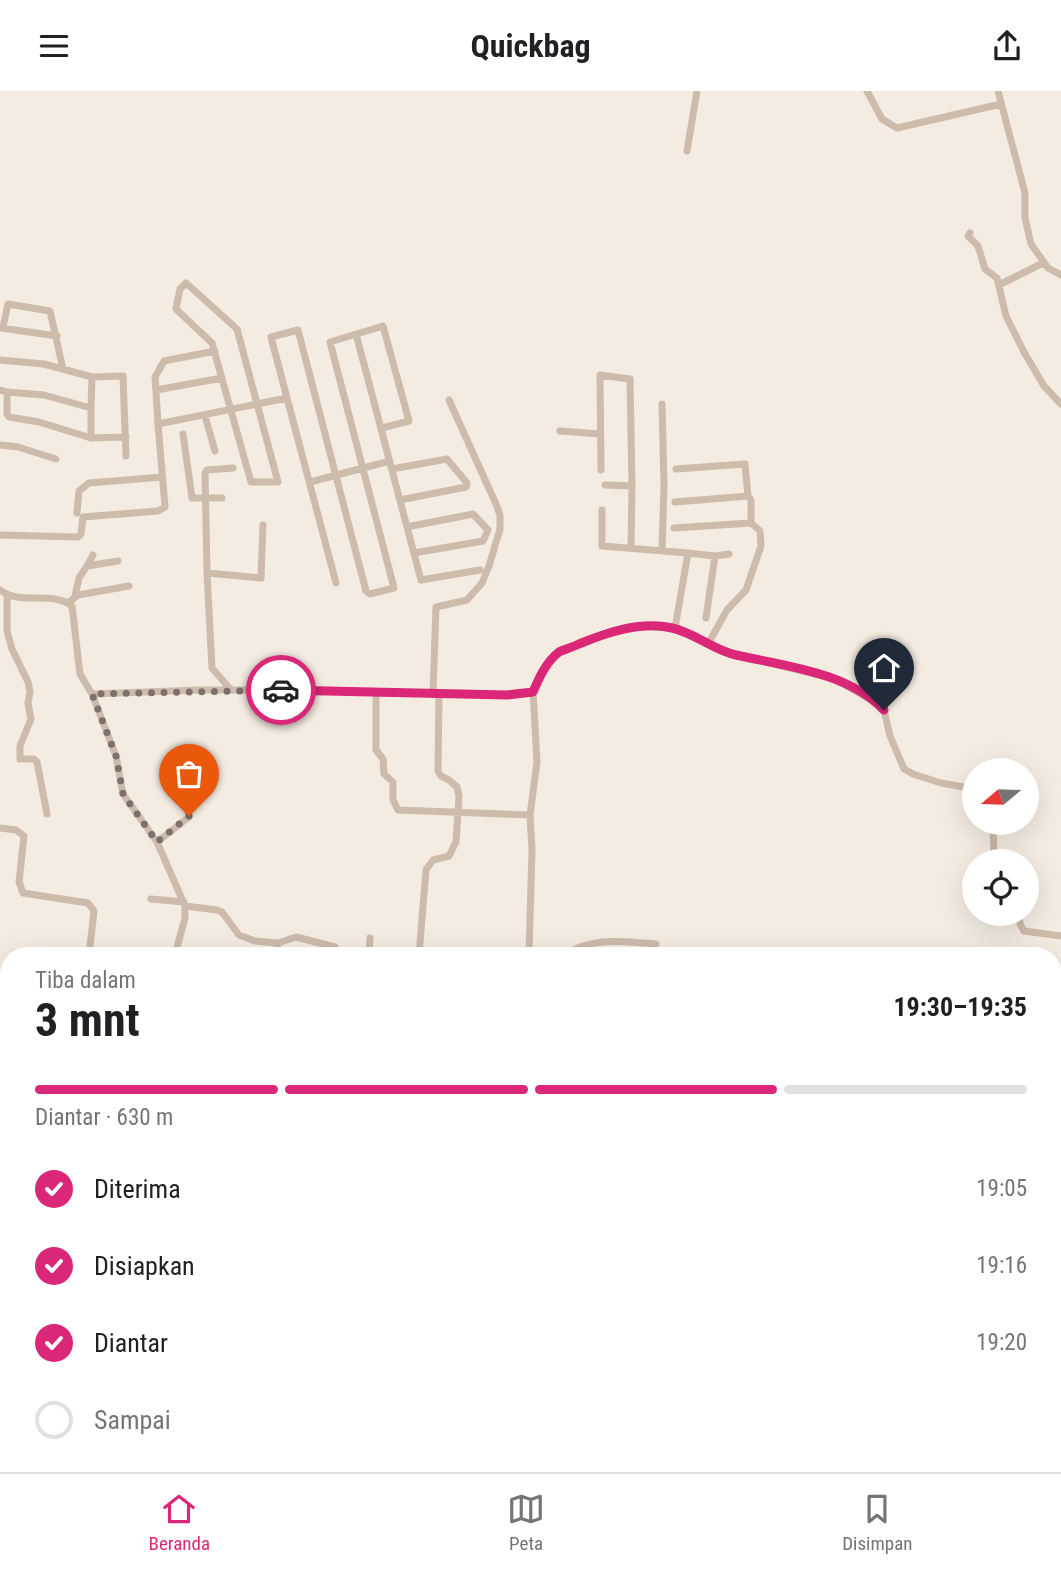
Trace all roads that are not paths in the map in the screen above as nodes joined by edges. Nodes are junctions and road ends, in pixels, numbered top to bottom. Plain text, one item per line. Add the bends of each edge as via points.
1 (697, 91) edge
2 (867, 91) edge
3 (998, 91) edge
4 (1000, 104) junction
5 (687, 151) dead end
6 (970, 233) dead end
7 (1043, 263) junction
8 (1061, 275) edge
9 (999, 285) junction
10 (1, 328) edge
11 (356, 334) junction
12 (57, 337) junction
13 (215, 351) junction
14 (0, 360) edge
15 (63, 369) junction
16 (92, 377) junction
17 (222, 378) junction
18 (156, 390) junction
19 (3, 391) edge
20 (287, 398) junction
21 (449, 400) dead end
22 (258, 404) junction
23 (662, 404) dead end
24 (1061, 404) edge
25 (91, 408) junction
26 (230, 409) junction
27 (205, 416) junction
28 (158, 423) junction
29 (382, 428) junction
30 (560, 432) dead end
31 (183, 434) dead end
32 (600, 434) junction
33 (126, 437) junction
34 (91, 438) junction
35 (0, 445) edge
36 (215, 451) dead end
37 (126, 456) dead end
38 (56, 459) dead end
39 (391, 465) junction
40 (233, 468) dead end
41 (363, 468) junction
42 (676, 469) dead end
43 (601, 470) dead end
44 (336, 475) junction
45 (162, 477) junction
46 (310, 482) junction
47 (605, 485) dead end
48 (632, 486) junction
49 (748, 496) junction
50 (206, 498) junction
51 (222, 498) dead end
52 (400, 500) junction
53 (676, 502) dead end
54 (602, 510) dead end
55 (77, 513) dead end
56 (751, 523) junction
57 (263, 525) dead end
58 (407, 527) junction
59 (674, 528) dead end
60 (0, 535) edge
61 (631, 548) junction
62 (662, 550) junction
63 (414, 553) junction
64 (688, 553) junction
65 (729, 554) dead end
66 (93, 555) dead end
67 (715, 556) junction
68 (118, 561) dead end
69 (87, 566) junction
70 (480, 570) dead end
71 (207, 573) junction
72 (337, 583) dead end
73 (129, 586) dead end
74 (0, 590) edge
75 (7, 595) junction
76 (75, 596) junction
77 (68, 603) junction
78 (706, 618) dead end
79 (675, 628) junction
80 (708, 643) junction
81 (231, 690) junction
82 (376, 692) junction
83 (533, 692) junction
84 (92, 694) junction
85 (436, 694) junction
86 (181, 776) dead end
87 (962, 787) edge
88 (457, 811) junction
89 (47, 814) dead end
90 (530, 815) junction
91 (0, 828) edge
92 (157, 842) junction
93 (151, 899) dead end
94 (184, 904) junction
95 (1021, 926) edge
96 (1061, 936) edge
97 (370, 938) dead end
98 (278, 943) junction
99 (656, 944) dead end
100 (90, 947) edge
101 (177, 947) edge
102 (277, 947) edge
103 (335, 947) edge
104 (369, 947) edge
105 (420, 947) edge
106 (529, 947) edge
107 (578, 947) edge

1 - 5 street
2 - 4 street via 882,119 897,128
3 - 4 street
4 - 7 street via 1025,193 1028,233
6 - 9 street via 985,268
7 - 8 street
7 - 9 street
9 - 24 street via 1006,316 1024,352
10 - 12 street
10 - 12 street via 6,306 11,303 50,311
11 - 29 street
11 - 29 street via 383,326 409,421
11 - 41 street via 330,342
12 - 15 street
13 - 17 street
13 - 18 street via 163,361 155,377
13 - 22 street via 176,309 186,283 237,329
14 - 15 street
15 - 16 street
16 - 25 street
16 - 33 street via 124,376
17 - 18 street
17 - 26 street
18 - 28 street
19 - 25 street via 44,395
19 - 34 street via 9,417
20 - 22 street
20 - 44 street via 271,337 298,330
20 - 46 street
21 - 85 street via 501,521 489,566 474,593 465,601 436,607
22 - 26 street
22 - 26 street via 278,482 251,482
23 - 62 street
25 - 34 street
26 - 27 street
27 - 28 street
27 - 36 street
28 - 45 street
29 - 39 street
30 - 32 street
31 - 50 street via 191,496
32 - 43 street
32 - 48 street via 600,375 630,379
33 - 34 street
33 - 37 street
35 - 38 street
39 - 41 street
39 - 52 street
39 - 52 street via 447,459 467,483 466,487
40 - 50 street via 205,471
41 - 44 street
41 - 44 street via 394,588 366,591
42 - 49 street via 745,464
44 - 46 street
45 - 55 street via 89,483 79,491
45 - 60 street via 164,507 158,511 83,517 78,537
46 - 72 street
47 - 48 street
48 - 61 street
49 - 53 street
49 - 56 street
50 - 51 street
50 - 71 street
52 - 58 street
54 - 61 street via 602,546
56 - 59 street
56 - 80 street via 759,528 762,541 749,582
57 - 71 street via 262,577
58 - 63 street
58 - 63 street via 472,514 488,530 483,541
61 - 62 street
62 - 64 street
63 - 70 street via 421,580
64 - 67 street
64 - 79 street
65 - 67 street
66 - 69 street
67 - 78 street
68 - 69 street
69 - 76 street
71 - 81 street via 212,668
73 - 76 street
74 - 75 street
75 - 77 street
75 - 89 street via 12,649 30,692 31,719 20,759 37,762
76 - 77 street
77 - 84 street via 74,612 80,674
79 - 80 street
79 - 83 street via 640,626 559,652 542,671
80 - 87 street via 725,652 835,679 884,710 904,769
81 - 82 street
81 - 84 street
82 - 85 street
82 - 88 street via 376,750 383,759 384,774 393,782 396,808
83 - 85 street
83 - 90 street via 537,762
84 - 92 street via 116,756 123,794
85 - 88 street via 438,771 457,787
86 - 92 street via 189,817
88 - 90 street
88 - 105 street via 456,842 449,856 433,860 426,870
90 - 106 street
91 - 100 street via 24,836 19,882 23,893 91,906
92 - 94 street
93 - 94 street
94 - 98 street via 217,910 243,937
94 - 101 street
95 - 96 street via 1024,931
97 - 104 street
98 - 102 street
98 - 103 street via 309,939
99 - 107 street via 619,940

